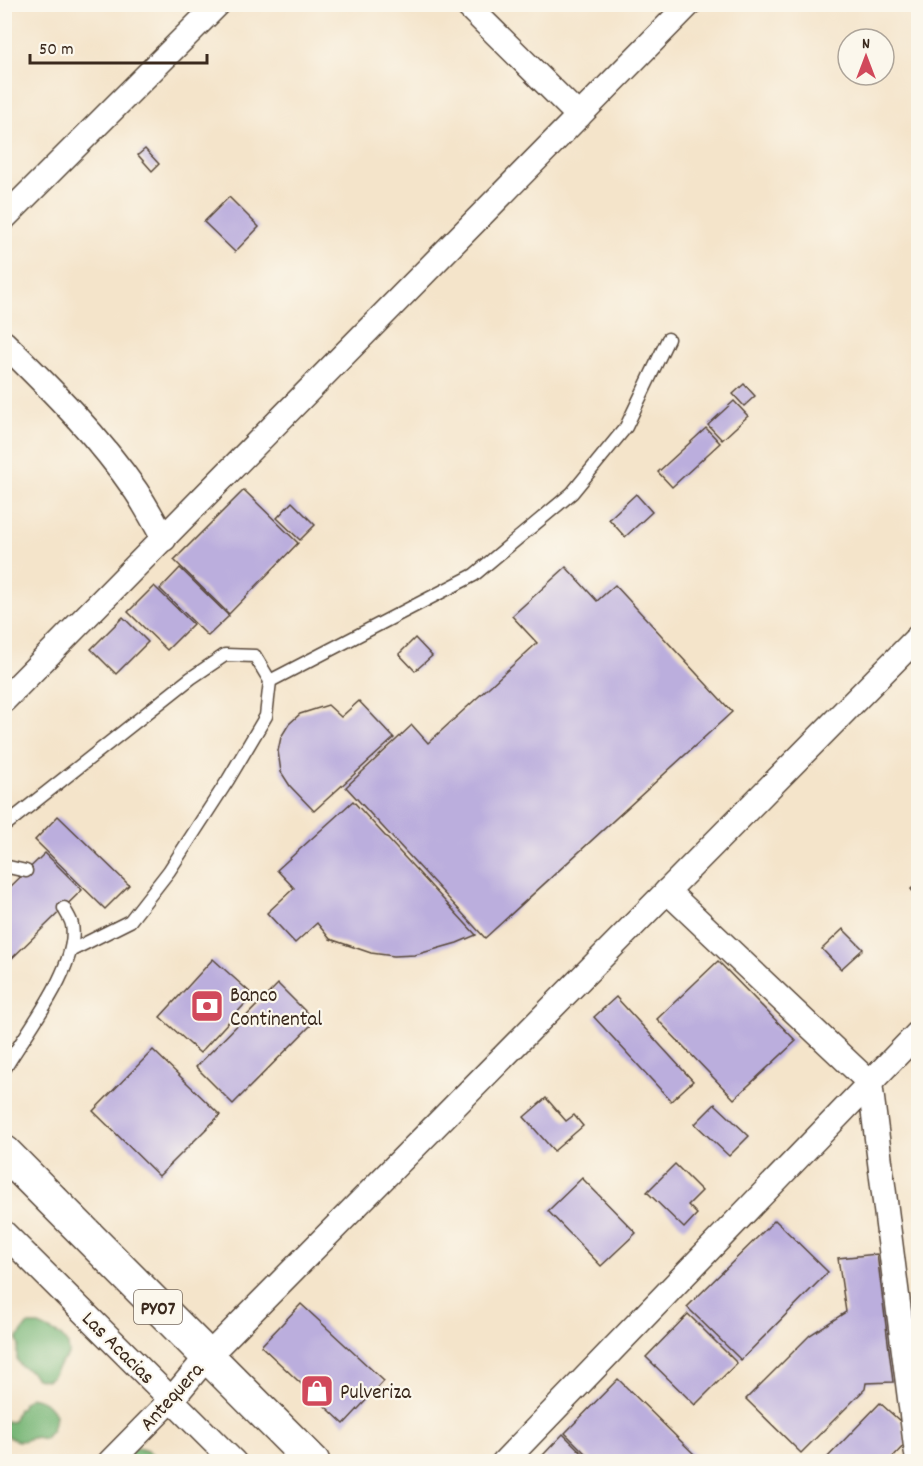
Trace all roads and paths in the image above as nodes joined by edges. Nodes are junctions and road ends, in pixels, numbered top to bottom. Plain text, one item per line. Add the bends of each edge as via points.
1 (218, 4) edge
2 (466, 4) edge
3 (689, 4) edge
4 (579, 116) junction
5 (4, 218) edge
6 (668, 339) dead end
7 (4, 344) edge
8 (164, 538) junction
9 (918, 637) edge
10 (270, 681) junction
11 (4, 700) edge
12 (4, 826) edge
13 (4, 866) edge
14 (26, 871) dead end
15 (667, 891) junction
16 (64, 908) dead end
17 (72, 950) junction
18 (918, 1033) edge
19 (918, 1041) edge
20 (895, 1056) junction
21 (5, 1069) edge
22 (870, 1083) junction
23 (4, 1152) edge
24 (4, 1233) edge
25 (207, 1357) junction
26 (172, 1399) junction
27 (110, 1461) edge
28 (234, 1461) edge
29 (313, 1461) edge
30 (504, 1461) edge
31 (918, 1461) edge

1 - 5 street
2 - 4 street
3 - 4 street
4 - 8 street
6 - 10 lane via 626,427 572,493 474,575
7 - 8 street via 100,444 137,492
8 - 11 street
9 - 15 street, Antequera
10 - 12 lane via 255,656 225,655
10 - 17 lane via 266,716 169,871 130,921
13 - 14 lane
15 - 22 street
15 - 25 street, Antequera
16 - 17 lane via 72,924
17 - 21 lane via 51,996
18 - 20 street
19 - 20 street
20 - 22 street
22 - 30 street
22 - 31 street
23 - 25 highway, PY07
24 - 26 street, Las Acacias
25 - 26 street, Antequera
25 - 29 highway, PY07
26 - 27 street, Antequera
26 - 28 street, Las Acacias

